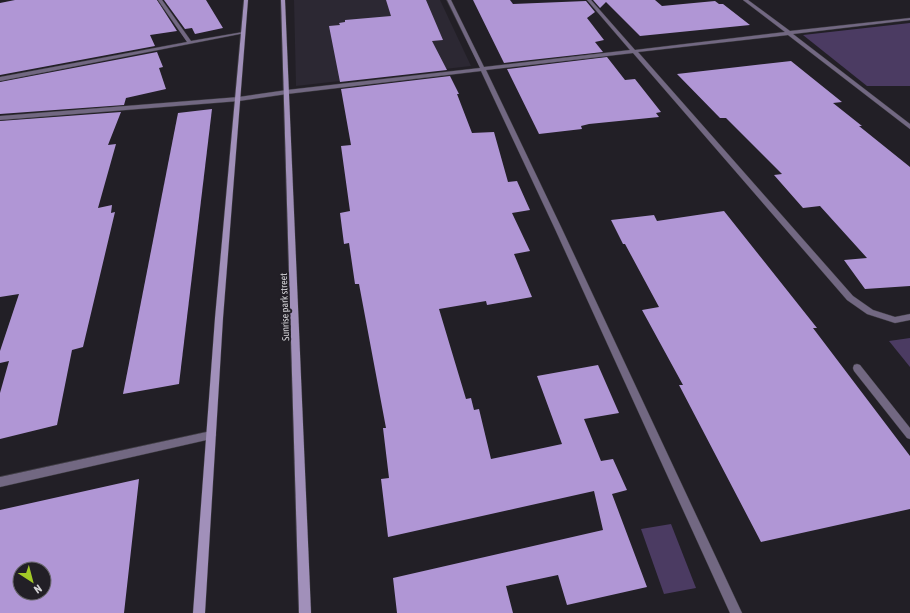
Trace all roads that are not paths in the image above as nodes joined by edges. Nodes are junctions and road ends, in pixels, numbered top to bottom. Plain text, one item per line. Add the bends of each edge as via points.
1 (160, 0) edge
2 (246, 0) edge
3 (283, 0) edge
4 (449, 0) edge
5 (589, 0) edge
6 (745, 0) edge
7 (910, 19) edge
8 (243, 33) junction
9 (789, 33) junction
10 (190, 43) junction
11 (633, 51) junction
12 (483, 69) junction
13 (0, 79) edge
14 (287, 92) junction
15 (239, 99) junction
16 (0, 118) edge
17 (910, 127) edge
18 (910, 317) edge
19 (857, 368) dead end
20 (211, 435) junction
21 (910, 436) edge
22 (0, 482) edge
23 (199, 613) edge
24 (305, 613) edge
25 (736, 613) edge

1 - 10 street
2 - 8 main road
3 - 14 main road, Sunrise park street
4 - 12 street
5 - 11 street
6 - 9 street
7 - 9 street
8 - 10 street
8 - 15 main road
9 - 11 street
9 - 17 street
10 - 13 street
11 - 12 street
11 - 18 street via 850,298 870,312 895,320
12 - 14 street
12 - 25 street
14 - 15 street
14 - 24 main road, Sunrise park street
15 - 16 street
15 - 20 main road
19 - 21 street
20 - 22 street
20 - 23 main road

